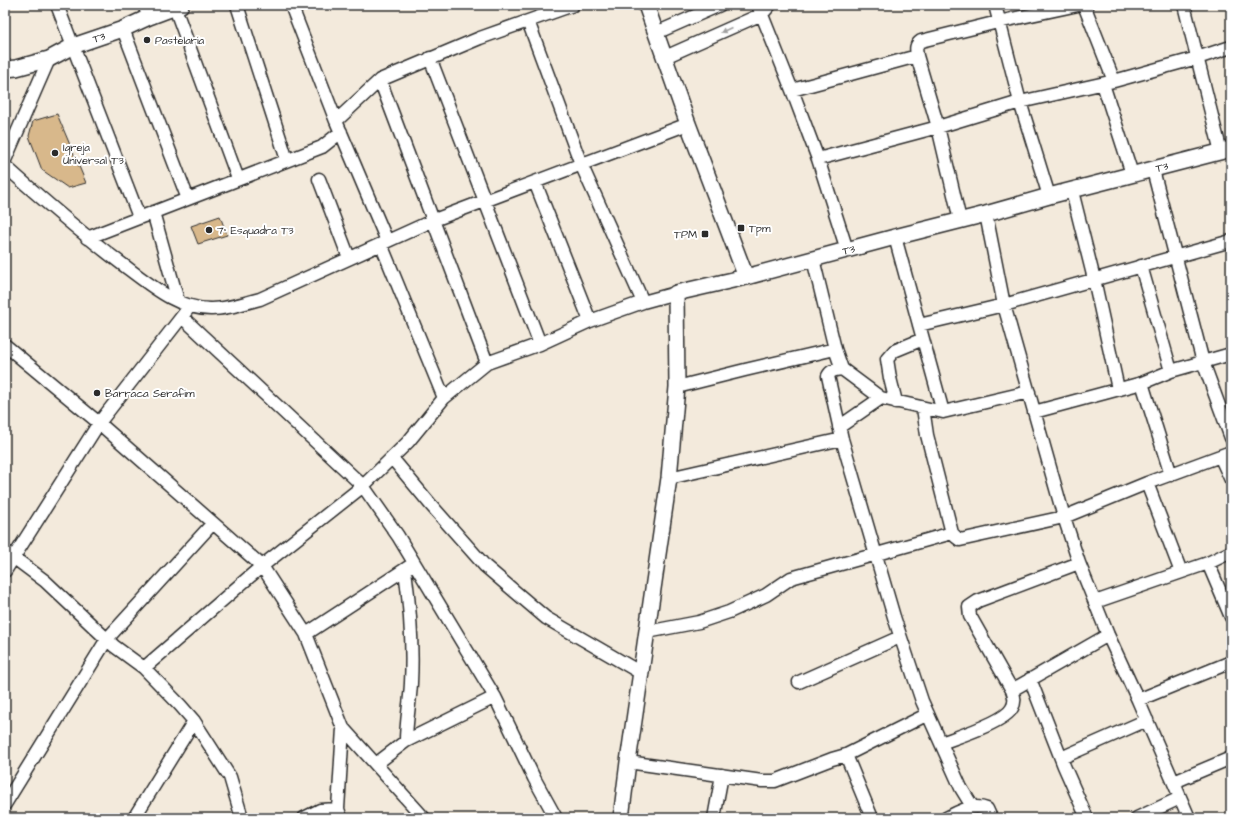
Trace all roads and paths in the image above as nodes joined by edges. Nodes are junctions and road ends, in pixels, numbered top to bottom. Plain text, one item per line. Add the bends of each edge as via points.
1 (56, 5) edge
2 (237, 5) edge
3 (291, 5) edge
4 (573, 5) edge
5 (646, 5) edge
6 (720, 5) edge
7 (995, 5) edge
8 (1078, 5) edge
9 (1084, 5) edge
10 (1184, 5) edge
11 (178, 6) edge
12 (763, 8) edge
13 (146, 11) edge
14 (528, 21) junction
15 (998, 22) junction
16 (123, 29) junction
17 (656, 33) junction
18 (73, 46) junction
19 (1231, 47) edge
20 (917, 56) junction
21 (665, 57) junction
22 (430, 58) junction
23 (1197, 58) junction
24 (49, 59) junction
25 (10, 69) edge
26 (380, 80) junction
27 (1108, 82) junction
28 (792, 90) junction
29 (1020, 102) junction
30 (336, 121) junction
31 (688, 124) junction
32 (938, 127) junction
33 (341, 132) junction
34 (1226, 151) edge
35 (818, 159) junction
36 (5, 160) edge
37 (287, 160) junction
38 (581, 164) junction
39 (5, 166) edge
40 (1153, 170) junction
41 (1132, 174) junction
42 (319, 178) dead end
43 (238, 179) junction
44 (535, 182) junction
45 (1072, 191) junction
46 (1049, 196) junction
47 (188, 198) junction
48 (485, 200) junction
49 (153, 212) junction
50 (986, 214) junction
51 (139, 217) junction
52 (434, 220) junction
53 (960, 220) junction
54 (895, 237) junction
55 (87, 238) junction
56 (1231, 241) edge
57 (384, 242) junction
58 (847, 250) junction
59 (1176, 256) junction
60 (349, 258) junction
61 (813, 259) junction
62 (1142, 266) junction
63 (746, 277) junction
64 (1094, 279) junction
65 (676, 293) junction
66 (178, 301) junction
67 (643, 302) junction
68 (1004, 305) junction
69 (190, 306) junction
70 (182, 317) junction
71 (590, 321) junction
72 (919, 325) junction
73 (923, 339) junction
74 (540, 344) junction
75 (5, 346) edge
76 (835, 349) junction
77 (1231, 354) edge
78 (1203, 362) junction
79 (487, 363) junction
80 (842, 369) junction
81 (1171, 371) junction
82 (1142, 383) junction
83 (677, 387) junction
84 (1118, 389) junction
85 (1029, 392) junction
86 (444, 398) junction
87 (881, 398) junction
88 (896, 402) junction
89 (923, 408) junction
90 (943, 412) junction
91 (1034, 412) junction
92 (99, 423) junction
93 (839, 427) junction
94 (1231, 438) edge
95 (842, 439) junction
96 (1226, 454) edge
97 (392, 458) junction
98 (1171, 475) junction
99 (669, 478) junction
100 (1231, 480) edge
101 (1147, 483) junction
102 (363, 486) junction
103 (1064, 517) junction
104 (213, 523) junction
105 (952, 533) junction
106 (1231, 552) edge
107 (9, 554) edge
108 (874, 555) junction
109 (1079, 563) junction
110 (1208, 563) junction
111 (262, 566) junction
112 (410, 567) junction
113 (5, 571) edge
114 (1181, 572) junction
115 (1095, 602) junction
116 (1231, 617) edge
117 (647, 632) junction
118 (306, 634) junction
119 (1108, 635) junction
120 (900, 637) junction
121 (107, 639) junction
122 (1231, 662) edge
123 (144, 668) junction
124 (641, 673) junction
125 (1030, 679) junction
126 (799, 682) dead end
127 (1012, 690) junction
128 (495, 697) junction
129 (1138, 700) junction
130 (928, 714) junction
131 (1147, 720) junction
132 (194, 721) junction
133 (343, 728) junction
134 (406, 741) junction
135 (941, 743) junction
136 (846, 755) junction
137 (1061, 758) junction
138 (1231, 758) edge
139 (628, 762) junction
140 (376, 764) junction
141 (722, 775) junction
142 (1174, 782) junction
143 (1180, 798) junction
144 (5, 804) edge
145 (972, 806) junction
146 (340, 813) edge
147 (134, 818) edge
148 (242, 818) edge
149 (304, 818) edge
150 (424, 818) edge
151 (556, 818) edge
152 (621, 818) edge
153 (714, 818) edge
154 (872, 818) edge
155 (946, 818) edge
156 (991, 818) edge
157 (1087, 818) edge
158 (1136, 818) edge
159 (1189, 818) edge

1 - 18 street
2 - 37 street
3 - 30 street
4 - 14 street
5 - 17 street
6 - 17 street
7 - 15 street
8 - 15 street
9 - 27 street
10 - 23 street
11 - 13 street, T3
11 - 43 street
12 -> 21 street
12 - 28 street
13 - 16 street, T3
14 - 22 street
14 - 38 street
15 - 20 street via 921,41 917,44
15 - 29 street
16 - 18 street, T3
16 - 47 street
17 - 21 street
18 - 24 street, T3
18 - 51 street
19 - 23 street
20 - 28 street
20 - 32 street
21 - 31 street
22 - 26 street
22 - 48 street
23 - 27 street
23 - 34 street
24 - 25 street, T3
24 - 36 street
26 - 30 street
26 - 52 street
27 - 29 street
27 - 41 street
28 - 35 street
29 - 32 street
29 - 46 street
30 - 33 street
31 - 38 street
31 - 63 street
32 - 35 street
32 - 53 street
33 - 37 street via 322,147
33 - 57 street
34 - 40 street, T3
35 - 58 street
37 - 43 street
38 - 44 street
38 - 67 street
39 - 55 street
40 - 41 street, T3
40 - 59 street
41 - 45 street, T3
42 - 60 street
43 - 47 street
44 - 48 street
44 - 71 street
45 - 46 street, T3
45 - 64 street
46 - 50 street, T3
47 - 49 street
48 - 52 street
48 - 74 street
49 - 51 street
49 - 66 street
50 - 53 street, T3
50 - 68 street
51 - 55 street
52 - 57 street
52 - 79 street
53 - 54 street, T3
54 - 58 street, T3
54 - 72 street
55 - 66 street via 149,284
56 - 59 street
57 - 60 street
57 - 86 street
58 - 61 street, T3
59 - 62 street
59 - 78 street
60 - 69 street via 260,299 212,310
61 - 63 street, T3
61 - 76 street
62 - 64 street
62 - 81 street
63 - 65 street, T3
64 - 68 street
64 - 84 street
65 - 67 street
65 - 83 street
66 - 69 street
67 - 71 street
68 - 72 street
68 - 85 street
69 - 70 street
70 - 92 street
70 - 102 street
71 - 74 street
72 - 73 street
73 - 88 street via 894,350 887,358
73 - 90 street
74 - 79 street
75 - 92 street
76 - 80 street
76 - 83 street
77 - 78 street
78 - 81 street
78 - 94 street
79 - 86 street
80 - 87 street
80 - 93 street via 834,370 828,376
81 - 82 street
82 - 84 street
82 - 98 street
83 - 99 street
84 - 91 street
85 - 90 street
85 - 91 street
86 - 97 street
87 - 88 street
87 - 93 street
88 - 89 street
89 - 90 street
89 - 105 street via 927,435
91 - 103 street
92 - 104 street
92 - 107 street
93 - 95 street
95 - 99 street
95 - 108 street
96 - 98 street
96 - 100 street
97 - 102 street
97 - 124 street via 491,571 546,618
98 - 101 street
99 - 117 street
101 - 103 street
101 - 114 street
102 - 111 street
102 - 112 street via 398,536
103 - 105 street via 960,540
103 - 109 street
104 - 111 street
104 - 121 street
105 - 108 street
106 - 110 street
107 - 113 street
107 - 121 street via 45,581
108 - 117 street via 791,578 766,595 729,612 699,622
108 - 120 street
109 - 115 street
109 - 127 street via 978,601 969,607 970,616
110 - 114 street
110 - 116 street
111 - 118 street
111 - 123 street
112 - 118 street
112 - 128 street
112 - 134 street via 411,684
114 - 115 street
115 - 119 street
117 - 124 street
118 - 133 street
119 - 125 street
119 - 129 street
120 - 126 street
120 - 130 street
121 - 123 street
121 - 144 street
122 - 129 street
123 - 132 street
124 - 139 street
125 - 127 street
125 - 137 street
127 - 135 street via 1015,699 1012,708 1003,717
128 - 134 street
128 - 151 street
129 - 131 street
130 - 135 street
130 - 136 street
131 - 137 street
131 - 142 street
132 - 147 street
132 - 148 street via 230,777
133 - 140 street
133 - 146 street
134 - 140 street
135 - 145 street
136 - 141 street via 775,781
136 - 154 street
137 - 157 street
138 - 142 street
139 - 141 street
139 - 152 street
140 - 150 street
141 - 153 street
142 - 143 street
143 - 158 street
143 - 159 street
145 - 155 street
145 - 156 street via 987,809
146 - 149 street via 320,810

